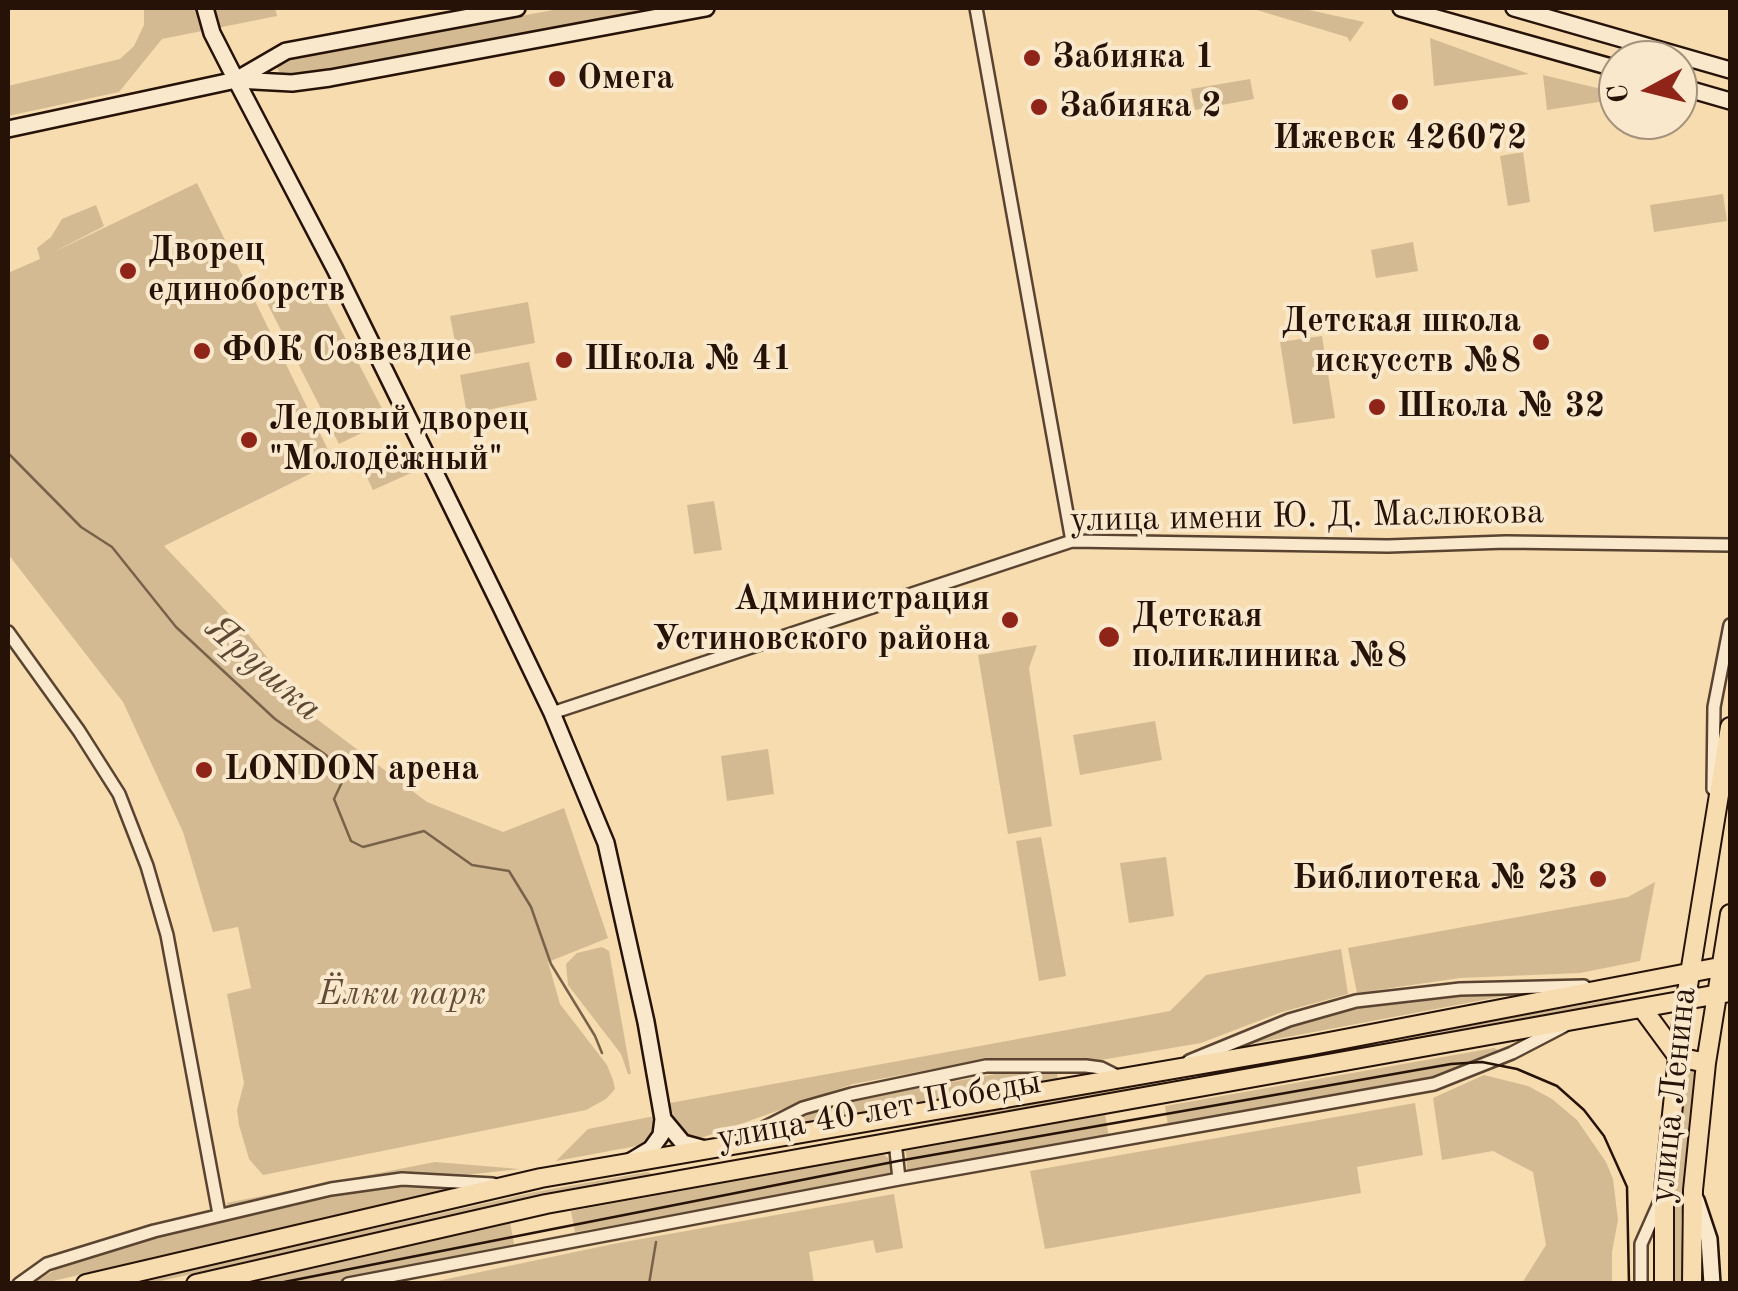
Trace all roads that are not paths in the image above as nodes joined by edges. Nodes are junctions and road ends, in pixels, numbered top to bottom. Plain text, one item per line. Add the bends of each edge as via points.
1 (206, 8) edge
2 (517, 8) edge
3 (706, 8) edge
4 (976, 8) edge
5 (1401, 8) edge
6 (1514, 8) edge
7 (1598, 63) edge
8 (1730, 70) edge
9 (236, 80) junction
10 (1698, 92) edge
11 (1730, 101) edge
12 (8, 129) edge
13 (1072, 541) junction
14 (1730, 545) edge
15 (1730, 625) edge
16 (8, 632) edge
17 (552, 713) junction
18 (1730, 727) edge
19 (1713, 824) junction
20 (1700, 906) junction
21 (1730, 912) edge
22 (1726, 966) edge
23 (1688, 973) junction
24 (1638, 983) junction
25 (1618, 986) junction
26 (1724, 993) edge
27 (1685, 1000) junction
28 (1650, 1006) junction
29 (1622, 1011) junction
30 (1577, 1020) junction
31 (1681, 1030) junction
32 (1478, 1037) junction
33 (1512, 1053) junction
34 (1678, 1056) junction
35 (1707, 1062) junction
36 (1166, 1070) junction
37 (1120, 1078) junction
38 (890, 1117) junction
39 (663, 1119) junction
40 (894, 1141) junction
41 (729, 1146) junction
42 (705, 1149) junction
43 (659, 1157) junction
44 (631, 1162) junction
45 (899, 1178) junction
46 (508, 1184) junction
47 (663, 1184) junction
48 (1664, 1190) junction
49 (1692, 1190) junction
50 (220, 1214) junction
51 (18, 1284) edge
52 (86, 1284) edge
53 (196, 1284) edge
54 (348, 1284) edge
55 (1641, 1284) edge
56 (1664, 1284) edge
57 (1692, 1284) edge
58 (1712, 1284) edge

1 - 9 main road
2 - 9 main road via 286,51
3 - 9 main road via 330,78
4 - 13 street
5 - 7 main road
6 - 8 main road
9 - 12 main road
9 - 17 main road
10 - 11 main road
13 - 14 street, улица имени Ю. Д. Маслюкова
13 - 17 street, улица имени Ю. Д. Маслюкова
15 - 19 street, улица Ленина via 1714,706
16 - 50 street via 120,794 147,866 167,935
17 - 39 main road via 606,843
18 - 19 main road, улица Ленина
19 - 20 main road, улица Ленина
20 - 21 main road
20 - 23 main road, улица Ленина
21 - 22 main road, улица Ленина
22 - 23 main road, улица 40 лет Победы
22 - 26 main road, улица Ленина
23 - 24 main road, улица 40 лет Победы
23 - 27 main road, улица Ленина
24 - 25 main road, улица 40 лет Победы
24 - 28 main road
25 - 29 main road
25 - 36 main road, улица 40 лет Победы
25 - 36 street, улица 40 лет Победы via 1460,989 1356,1002 1288,1020
26 - 27 main road, улица 40 лет Победы
26 - 35 main road, улица Ленина
27 - 28 main road, улица 40 лет Победы
27 - 31 main road, улица Ленина
28 - 29 main road, улица 40 лет Победы
28 - 31 main road
28 - 34 main road
29 - 30 main road, улица 40 лет Победы
30 - 32 main road, улица 40 лет Победы
30 - 33 street, улица 40 лет Победы
31 - 34 main road, улица Ленина
31 - 35 main road
32 - 33 street
32 - 40 main road, улица 40 лет Победы
33 - 45 street, улица 40 лет Победы via 1434,1084
34 - 35 main road
34 - 48 main road, улица Ленина
35 - 49 main road, улица Ленина
36 - 37 main road, улица 40 лет Победы
37 - 38 main road, улица 40 лет Победы
37 - 41 street, улица 40 лет Победы via 1086,1066 986,1066 803,1108
38 - 40 main road
38 - 41 main road, улица 40 лет Победы
39 - 42 main road via 683,1143
39 - 44 main road via 652,1149
40 - 45 street
40 - 47 main road, улица 40 лет Победы
41 - 42 main road, улица 40 лет Победы
42 - 43 main road, улица 40 лет Победы
43 - 44 main road, улица 40 лет Победы
43 - 47 main road
44 - 46 main road, улица 40 лет Победы
45 - 54 street, улица 40 лет Победы
46 - 50 street, улица 40 лет Победы via 402,1179
46 - 52 main road, улица 40 лет Победы
47 - 53 main road, улица 40 лет Победы
48 - 55 street, улица Ленина via 1641,1244
48 - 56 main road, улица Ленина
49 - 57 main road, улица Ленина
49 - 58 main road via 1709,1239
50 - 51 street, улица 40 лет Победы via 47,1264

